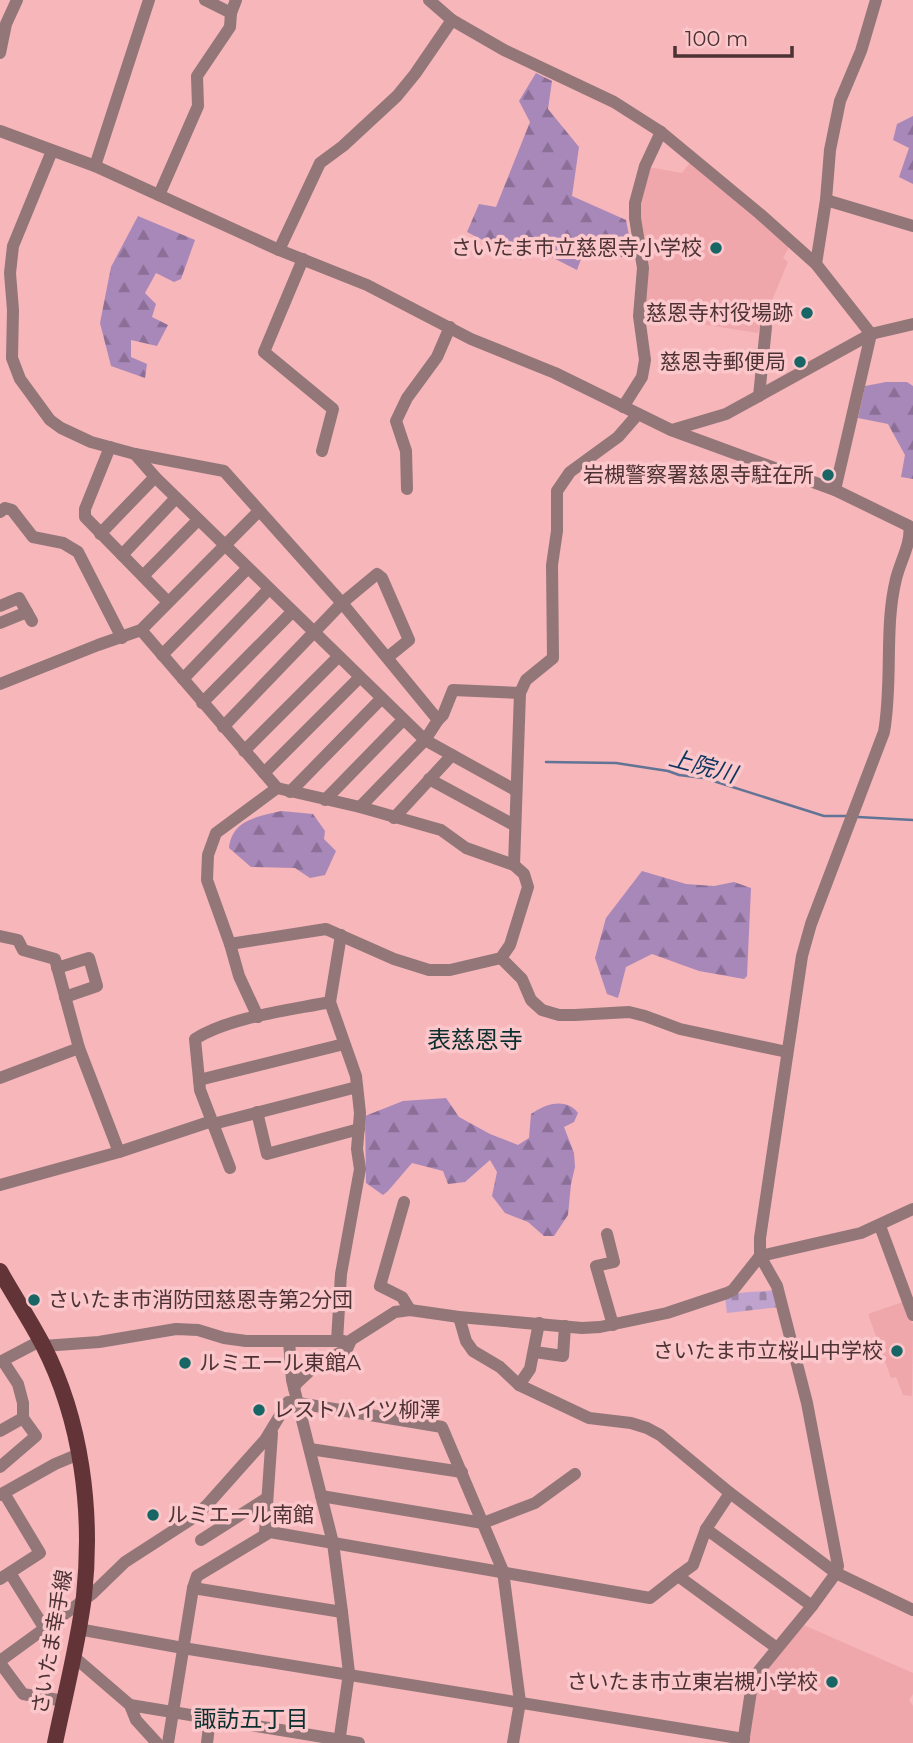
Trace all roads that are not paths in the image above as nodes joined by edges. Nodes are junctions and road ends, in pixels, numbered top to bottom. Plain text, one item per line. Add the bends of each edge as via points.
1 (17, 0) edge
2 (149, 0) edge
3 (205, 0) edge
4 (876, 0) edge
5 (434, 2) edge
6 (234, 6) edge
7 (452, 20) junction
8 (3, 23) edge
9 (0, 53) edge
10 (0, 131) edge
11 (662, 132) junction
12 (52, 151) junction
13 (95, 166) junction
14 (159, 195) junction
15 (826, 200) junction
16 (913, 226) edge
17 (279, 250) junction
18 (303, 259) junction
19 (816, 264) junction
20 (913, 324) edge
21 (450, 327) junction
22 (766, 327) dead end
23 (870, 334) junction
24 (6, 361) edge
25 (759, 396) junction
26 (623, 407) junction
27 (638, 414) junction
28 (671, 430) junction
29 (110, 447) junction
30 (322, 452) dead end
31 (135, 454) junction
32 (155, 477) junction
33 (407, 489) dead end
34 (835, 490) junction
35 (176, 498) junction
36 (259, 511) junction
37 (0, 512) edge
38 (198, 520) junction
39 (100, 534) junction
40 (911, 536) edge
41 (224, 545) junction
42 (122, 555) junction
43 (248, 568) junction
44 (143, 576) junction
45 (269, 589) junction
46 (168, 602) junction
47 (342, 603) junction
48 (0, 606) edge
49 (292, 612) junction
50 (0, 623) edge
51 (141, 631) junction
52 (314, 634) junction
53 (122, 638) junction
54 (162, 655) junction
55 (338, 657) junction
56 (388, 657) junction
57 (359, 678) junction
58 (183, 679) junction
59 (0, 684) edge
60 (520, 692) junction
61 (381, 699) junction
62 (202, 703) junction
63 (403, 720) junction
64 (438, 720) junction
65 (223, 727) junction
66 (425, 740) junction
67 (244, 751) junction
68 (452, 755) junction
69 (264, 773) junction
70 (429, 779) junction
71 (284, 790) junction
72 (515, 790) junction
73 (325, 800) junction
74 (360, 807) junction
75 (394, 818) junction
76 (514, 825) junction
77 (514, 865) junction
78 (341, 935) junction
79 (0, 936) edge
80 (230, 944) junction
81 (501, 958) junction
82 (57, 968) junction
83 (65, 997) junction
84 (331, 1002) junction
85 (258, 1017) junction
86 (344, 1044) junction
87 (79, 1048) junction
88 (788, 1052) junction
89 (0, 1078) edge
90 (199, 1080) junction
91 (357, 1087) junction
92 (257, 1112) junction
93 (212, 1122) junction
94 (359, 1129) junction
95 (119, 1152) junction
96 (230, 1168) dead end
97 (0, 1185) edge
98 (404, 1202) dead end
99 (913, 1209) edge
100 (880, 1226) junction
101 (607, 1234) dead end
102 (760, 1256) junction
103 (0, 1271) edge
104 (410, 1310) junction
105 (913, 1315) edge
106 (459, 1317) junction
107 (540, 1323) junction
108 (613, 1325) junction
109 (565, 1326) junction
110 (351, 1340) junction
111 (289, 1341) junction
112 (337, 1341) junction
113 (42, 1343) junction
114 (535, 1352) junction
115 (2, 1362) edge
116 (519, 1385) junction
117 (294, 1388) junction
118 (298, 1403) junction
119 (23, 1418) junction
120 (272, 1429) junction
121 (0, 1431) edge
122 (310, 1449) junction
123 (79, 1454) junction
124 (0, 1466) edge
125 (462, 1472) junction
126 (575, 1474) dead end
127 (730, 1493) junction
128 (2, 1494) edge
129 (321, 1496) junction
130 (267, 1498) junction
131 (483, 1523) junction
132 (706, 1529) junction
133 (265, 1533) junction
134 (201, 1540) dead end
135 (333, 1543) junction
136 (503, 1571) junction
137 (836, 1573) junction
138 (5, 1576) edge
139 (678, 1576) junction
140 (193, 1587) junction
141 (84, 1599) junction
142 (811, 1606) junction
143 (913, 1610) edge
144 (342, 1612) junction
145 (45, 1629) junction
146 (78, 1629) junction
147 (183, 1648) junction
148 (777, 1648) junction
149 (73, 1656) junction
150 (0, 1662) edge
151 (349, 1673) junction
152 (64, 1701) junction
153 (520, 1702) junction
154 (130, 1705) junction
155 (172, 1712) junction
156 (210, 1719) junction
157 (339, 1741) edge
158 (744, 1741) edge
159 (55, 1743) edge
160 (157, 1743) edge
161 (168, 1743) edge
162 (206, 1743) edge
163 (359, 1743) edge
164 (513, 1743) edge

1 - 8 street
2 - 13 street
3 - 6 street
4 - 15 street via 840,101
5 - 7 street
6 - 14 street via 230,27 197,76 198,106
7 - 11 street via 614,102
7 - 17 street via 397,96 320,163
8 - 9 street
10 - 12 street
11 - 19 street
11 - 26 street via 645,166 635,203 643,268 639,317 645,360 642,377
12 - 13 street
12 - 24 street via 13,246 13,310
13 - 14 street
14 - 17 street
15 - 16 street
15 - 19 street
17 - 18 street
18 - 21 street
18 - 30 street via 264,352 333,409
19 - 23 street
20 - 23 street
21 - 26 street
21 - 33 street via 437,357 396,421 406,451
22 - 25 street
23 - 25 street
23 - 34 street
24 - 29 street via 50,420
25 - 28 street via 726,414
26 - 27 street
27 - 28 street
27 - 60 street via 618,437 570,472 557,491 553,658 526,680
28 - 34 street
29 - 31 street
29 - 39 street via 85,509 85,517
31 - 32 street
31 - 36 street via 225,471
32 - 35 street
32 - 39 street
34 - 40 street via 909,526
35 - 38 street
35 - 42 street
36 - 41 street
36 - 47 street
37 - 53 street via 12,510 33,537 63,542 78,552
38 - 41 street
38 - 44 street
39 - 42 street
40 - 88 street via 892,601 884,732 811,924
41 - 43 street
41 - 46 street
42 - 44 street
43 - 45 street
43 - 54 street
44 - 46 street
45 - 49 street
45 - 58 street
46 - 51 street
47 - 52 street
47 - 56 street
47 - 56 street via 373,575 383,578 409,640
48 - 50 street via 19,598 30,616
49 - 52 street
49 - 62 street
51 - 53 street
51 - 54 street
52 - 55 street
52 - 65 street
53 - 59 street
54 - 58 street
55 - 57 street
55 - 67 street
56 - 64 street
57 - 61 street
57 - 69 street
58 - 62 street
60 - 64 street via 453,690
60 - 72 street
61 - 63 street
61 - 71 street
62 - 65 street
63 - 66 street
63 - 73 street
64 - 66 street
65 - 67 street
66 - 68 street
66 - 74 street
67 - 69 street
68 - 70 street
68 - 72 street
69 - 71 street
70 - 75 street
70 - 76 street
71 - 73 street
71 - 80 street via 216,833 208,855 207,880
72 - 76 street
73 - 74 street
74 - 75 street
75 - 77 street via 442,830 466,848
76 - 77 street
77 - 81 street via 524,874 528,887 510,945
78 - 80 street via 326,929
78 - 81 street via 429,970
78 - 84 street
79 - 82 street via 18,940 23,950 55,959
80 - 85 street
81 - 88 street via 542,1010 567,1015 629,1012
82 - 83 street
82 - 83 street via 89,958 97,986
83 - 87 street
84 - 85 street
84 - 86 street
85 - 90 street via 195,1039
86 - 90 street
86 - 91 street
87 - 89 street
87 - 95 street
88 - 102 street
90 - 93 street
91 - 92 street
91 - 94 street
92 - 93 street
92 - 94 street via 267,1154
93 - 95 street
93 - 96 street
94 - 112 street via 360,1169 341,1274
95 - 97 street
98 - 104 street via 380,1286 402,1297
99 - 100 street
100 - 102 street
100 - 105 street
101 - 108 street via 614,1262 596,1266
102 - 108 street via 727,1293 667,1314
102 - 137 street via 777,1286 807,1403
103 - 113 main road, さいたま幸手線
104 - 106 street
104 - 110 street via 395,1312
106 - 107 street
106 - 116 street via 472,1351
107 - 109 street
107 - 114 street
108 - 109 street
109 - 114 street via 563,1356
110 - 112 street
110 - 117 street via 347,1349 314,1367
111 - 112 street
111 - 113 street via 246,1341 176,1329 99,1342
111 - 117 street
113 - 115 street
113 - 123 main road, さいたま幸手線
114 - 116 street
115 - 119 street via 21,1392
116 - 127 street via 589,1418 647,1428
117 - 118 street
118 - 120 street via 288,1402
118 - 122 street
118 - 125 street via 442,1427
119 - 121 street
119 - 124 street via 36,1436
120 - 130 street
120 - 141 street via 190,1520 125,1562
122 - 125 street
122 - 129 street
123 - 128 street
123 - 141 main road, さいたま幸手線 via 87,1514
125 - 131 street
126 - 131 street via 536,1503
127 - 132 street
127 - 137 street
128 - 138 street via 40,1553
129 - 131 street
129 - 135 street
130 - 133 street
130 - 134 street
131 - 136 street
132 - 139 street via 693,1566
132 - 142 street
133 - 135 street
133 - 140 street via 197,1576
135 - 136 street
135 - 144 street
136 - 139 street via 650,1598
136 - 153 street
137 - 142 street
137 - 143 street
138 - 145 street
139 - 148 street
140 - 144 street
140 - 147 street
141 - 145 street
141 - 146 main road, さいたま幸手線
142 - 148 street
144 - 151 street
145 - 150 street
146 - 147 street
146 - 149 main road, さいたま幸手線
147 - 151 street
147 - 155 street
148 - 158 street via 753,1678
149 - 152 main road, さいたま幸手線
149 - 154 street
150 - 152 street via 23,1694
151 - 153 street
151 - 157 street
152 - 159 main road, さいたま幸手線
153 - 158 street
153 - 164 street
154 - 155 street
154 - 160 street via 136,1720
155 - 156 street
155 - 161 street
156 - 157 street
156 - 162 street
157 - 163 street

